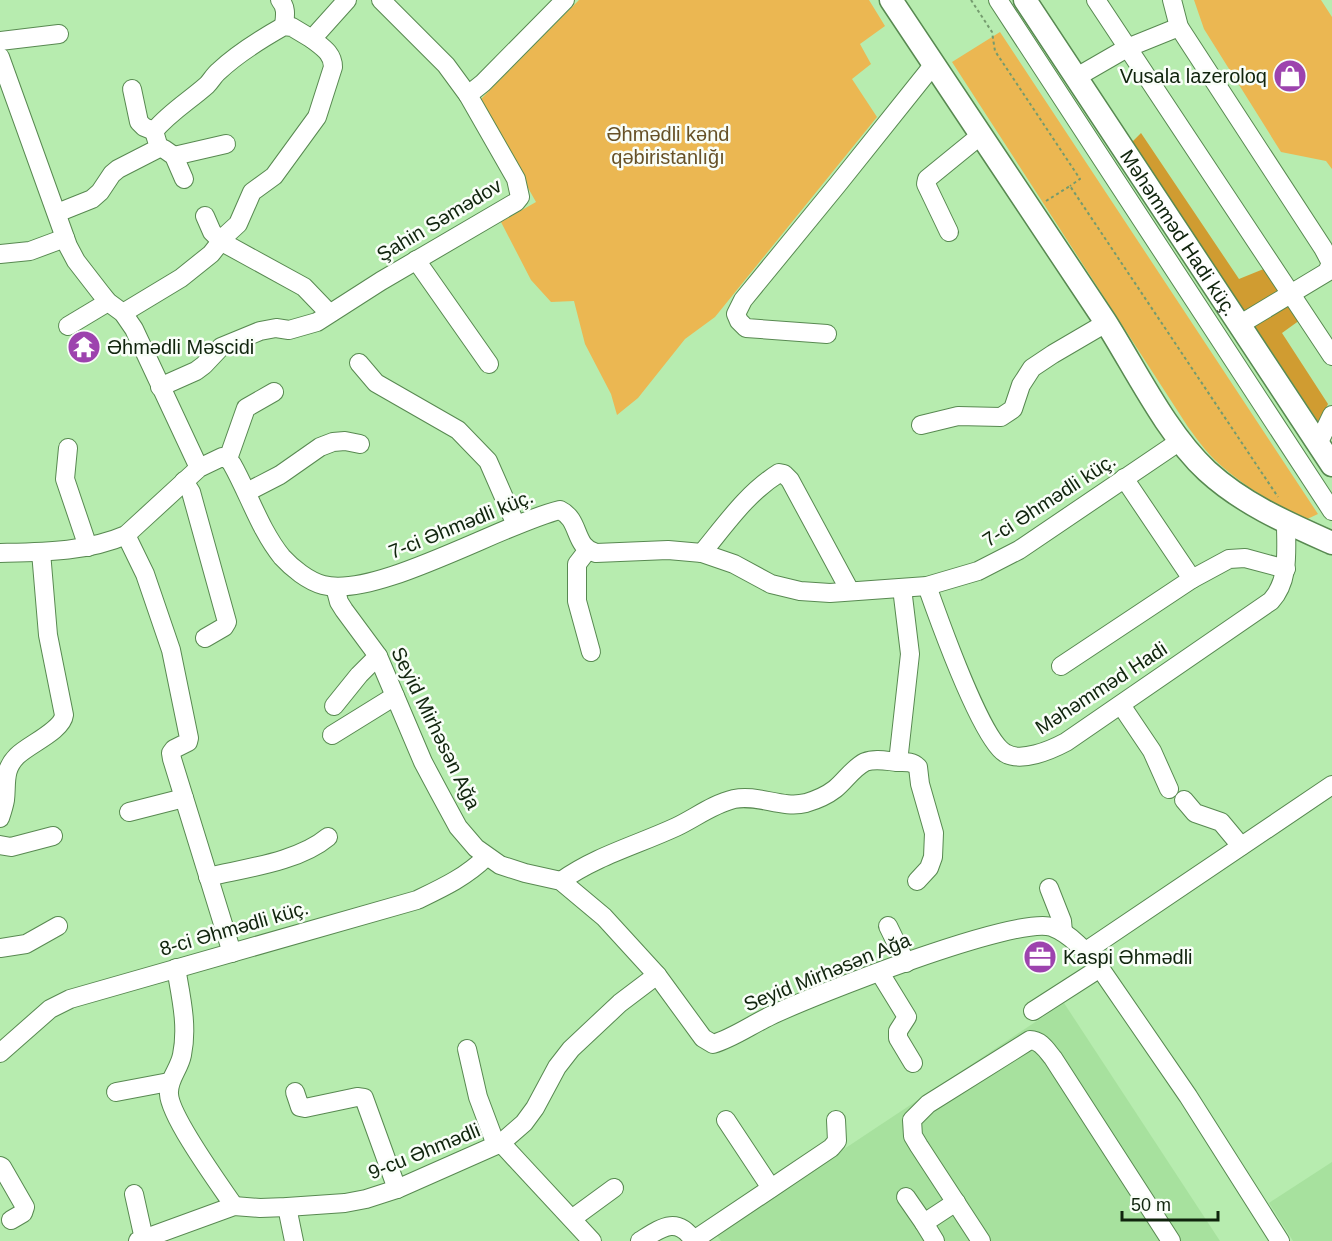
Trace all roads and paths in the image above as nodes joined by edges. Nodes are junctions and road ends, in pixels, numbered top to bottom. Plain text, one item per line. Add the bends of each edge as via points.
1 (280, 0) edge
2 (347, 0) edge
3 (381, 0) edge
4 (891, 0) edge
5 (971, 0) edge
6 (998, 0) edge
7 (1025, 0) edge
8 (1096, 0) edge
9 (1172, 0) edge
10 (555, 3) edge
11 (284, 26) junction
12 (1179, 27) junction
13 (59, 34) dead end
14 (312, 39) junction
15 (0, 41) edge
16 (1127, 48) junction
17 (0, 57) edge
18 (934, 64) junction
19 (1075, 78) junction
20 (132, 89) dead end
21 (468, 95) junction
22 (981, 135) junction
23 (226, 144) dead end
24 (162, 145) junction
25 (184, 179) dead end
26 (1070, 186) junction
27 (1031, 211) junction
28 (57, 213) junction
29 (205, 216) dead end
30 (949, 232) dead end
31 (65, 238) junction
32 (222, 242) junction
33 (1328, 244) edge
34 (0, 254) edge
35 (416, 260) junction
36 (1292, 294) junction
37 (115, 307) junction
38 (329, 313) junction
39 (1106, 323) junction
40 (1239, 325) junction
41 (68, 326) dead end
42 (828, 334) dead end
43 (1332, 356) edge
44 (359, 363) dead end
45 (489, 364) dead end
46 (160, 387) junction
47 (274, 392) dead end
48 (1332, 415) edge
49 (921, 425) dead end
50 (1180, 441) junction
51 (360, 444) dead end
52 (1318, 444) junction
53 (68, 448) dead end
54 (228, 459) junction
55 (1332, 465) edge
56 (199, 468) junction
57 (1124, 478) junction
58 (184, 481) junction
59 (247, 492) junction
60 (1332, 511) edge
61 (1286, 523) junction
62 (516, 525) junction
63 (126, 535) junction
64 (1332, 543) edge
65 (88, 547) junction
66 (587, 551) junction
67 (41, 552) junction
68 (0, 553) edge
69 (702, 553) junction
70 (1286, 569) junction
71 (1192, 579) junction
72 (927, 586) junction
73 (335, 587) junction
74 (902, 588) junction
75 (850, 591) junction
76 (205, 638) dead end
77 (591, 652) dead end
78 (378, 656) junction
79 (1061, 666) dead end
80 (395, 696) junction
81 (1121, 705) junction
82 (334, 706) dead end
83 (332, 735) dead end
84 (898, 762) junction
85 (1332, 785) edge
86 (1169, 789) dead end
87 (184, 798) junction
88 (1184, 800) dead end
89 (129, 812) dead end
90 (0, 818) edge
91 (52, 836) dead end
92 (328, 837) dead end
93 (0, 845) edge
94 (1241, 846) junction
95 (486, 857) junction
96 (208, 877) junction
97 (917, 880) dead end
98 (561, 881) junction
99 (1049, 888) dead end
100 (58, 926) dead end
101 (888, 926) dead end
102 (1063, 932) junction
103 (0, 948) edge
104 (1086, 951) junction
105 (232, 952) junction
106 (906, 963) junction
107 (176, 968) junction
108 (1100, 968) junction
109 (880, 973) junction
110 (657, 975) junction
111 (1034, 1011) dead end
112 (467, 1049) dead end
113 (0, 1053) edge
114 (913, 1063) dead end
115 (169, 1082) junction
116 (116, 1092) dead end
117 (295, 1092) dead end
118 (726, 1120) dead end
119 (836, 1120) dead end
120 (499, 1144) junction
121 (0, 1166) edge
122 (614, 1188) dead end
123 (771, 1188) junction
124 (397, 1189) junction
125 (134, 1194) dead end
126 (906, 1197) dead end
127 (956, 1202) junction
128 (234, 1206) junction
129 (287, 1207) junction
130 (573, 1218) junction
131 (11, 1220) dead end
132 (924, 1223) junction
133 (692, 1237) edge
134 (141, 1240) edge
135 (294, 1241) edge
136 (592, 1241) edge
137 (640, 1241) edge
138 (935, 1241) edge
139 (981, 1241) edge
140 (1172, 1241) edge
141 (1280, 1241) edge

1 - 11 street via 284,4
2 - 14 street
3 - 21 street via 446,65
4 - 18 main road
5 - 26 path via 992,32 995,51 1080,179
6 - 60 street
7 - 19 main road, Məhəmməd Hadi küç.
8 - 16 street
9 - 12 street
10 - 21 street
11 - 14 street
11 - 24 street via 218,71 208,84 177,107
12 - 16 street
12 - 33 street
13 - 15 street
14 - 32 street via 333,60 317,117 290,157 252,192 242,218
16 - 19 street
16 - 36 street
17 - 28 street
18 - 22 main road
18 - 42 street via 743,300 736,314 746,328
19 - 40 main road, Məhəmməd Hadi küç.
20 - 24 street via 139,122
21 - 35 street, Şahin Səmədov via 516,179 520,197
22 - 27 main road
22 - 30 street via 927,179
23 - 24 street
24 - 25 street
24 - 28 street via 118,169 92,199
26 - 27 path
26 - 61 path via 1286,510
27 - 39 main road
28 - 31 street
29 - 32 street
31 - 34 street via 30,251
31 - 37 street via 76,261
32 - 37 street via 181,278
32 - 38 street via 304,287
33 - 36 street via 1331,264 1327,272
35 - 38 street, Şahin Səmədov
35 - 45 street
36 - 40 street
36 - 43 street
37 - 41 street
37 - 46 street via 134,329
38 - 46 street, Şahin Səmədov via 302,327 260,331 221,348 196,371
39 - 49 street via 1032,368 1013,409 1000,417 958,416
39 - 50 main road
40 - 52 main road, Məhəmməd Hadi küç.
44 - 62 street via 376,383 458,430 488,461
46 - 56 street
47 - 54 street via 246,408
48 - 52 street
50 - 57 street, 7-ci Əhmədli küç.
50 - 61 main road via 1231,492
51 - 59 street via 345,441 320,447 280,476
52 - 55 main road, Məhəmməd Hadi küç.
53 - 65 street via 65,479
54 - 56 street via 222,457
54 - 59 street
56 - 58 street
57 - 71 street
57 - 72 street, 7-ci Əhmədli küç. via 1019,550 978,572
58 - 63 street
58 - 76 street via 194,502 226,622
59 - 73 street via 282,557 307,578
61 - 64 main road
61 - 70 street, Məhəmməd Hadi
62 - 66 street, 7-ci Əhmədli küç. via 560,510 571,518
62 - 73 street, 7-ci Əhmədli küç. via 395,575
63 - 65 street
63 - 87 street via 145,574 171,650 189,738 171,753
65 - 67 street
66 - 69 street, 7-ci Əhmədli küç.
66 - 77 street via 577,564 577,601
67 - 68 street
67 - 90 street via 48,635 63,722 14,759 5,777
69 - 75 street, 7-ci Əhmədli küç. via 734,564 771,584 800,591
69 - 75 street via 743,502 763,483 784,474
70 - 71 street via 1245,558 1229,559
70 - 81 street, Məhəmməd Hadi via 1284,582 1271,601
71 - 79 street
72 - 74 street, 7-ci Əhmədli küç.
72 - 81 street, Məhəmməd Hadi via 985,728 1006,754 1046,753
73 - 78 street, Seyid Mirhəsən Ağa via 339,602
74 - 75 street, 7-ci Əhmədli küç.
74 - 84 street via 910,654
78 - 80 street, Seyid Mirhəsən Ağa
78 - 82 street
80 - 83 street
80 - 95 street, Seyid Mirhəsən Ağa via 423,762 458,827
81 - 86 street via 1152,751
84 - 97 street via 918,767 934,833 929,868
84 - 98 street via 866,762 834,790 803,803 734,799 576,870
85 - 94 street
87 - 89 street
87 - 96 street
88 - 94 street via 1195,813 1221,822
91 - 93 street via 11,847
92 - 96 street via 316,847 295,855
94 - 104 street
95 - 98 street, Seyid Mirhəsən Ağa via 500,865
95 - 105 street, 8-ci Əhmədli küç. via 449,885 417,900
96 - 105 street
98 - 110 street, Seyid Mirhəsən Ağa via 604,917
99 - 102 street
100 - 103 street via 26,944
101 - 106 street
102 - 104 street, Seyid Mirhəsən Ağa
102 - 106 street, Seyid Mirhəsən Ağa via 1050,926 1023,927
104 - 108 street, Seyid Mirhəsən Ağa
105 - 107 street, 8-ci Əhmədli küç.
106 - 109 street, Seyid Mirhəsən Ağa
107 - 113 street, 8-ci Əhmədli küç. via 70,999 50,1009
107 - 115 street via 185,1022 184,1041 181,1058
108 - 111 street
108 - 141 street, Seyid Mirhəsən Ağa via 1188,1096
109 - 110 street, Seyid Mirhəsən Ağa via 769,1016 713,1044 704,1038
109 - 114 street via 907,1017 898,1038
110 - 120 street, 9-cu Əhmədli via 571,1049 536,1108
112 - 120 street via 478,1097
115 - 116 street
115 - 128 street via 175,1115
117 - 124 street via 304,1108 364,1098
118 - 123 street
119 - 123 street via 837,1141 831,1148
120 - 124 street, 9-cu Əhmədli
120 - 130 street
121 - 131 street via 25,1207 23,1213
122 - 130 street
123 - 133 street
124 - 129 street, 9-cu Əhmədli via 345,1203
125 - 134 street
126 - 132 street
127 - 132 street
127 - 139 street
127 - 140 street via 913,1136 912,1120 928,1104 1035,1040 1053,1058
128 - 129 street, 9-cu Əhmədli
128 - 134 street, 9-cu Əhmədli
129 - 135 street
130 - 136 street
132 - 138 street
133 - 137 street via 675,1225 661,1228

